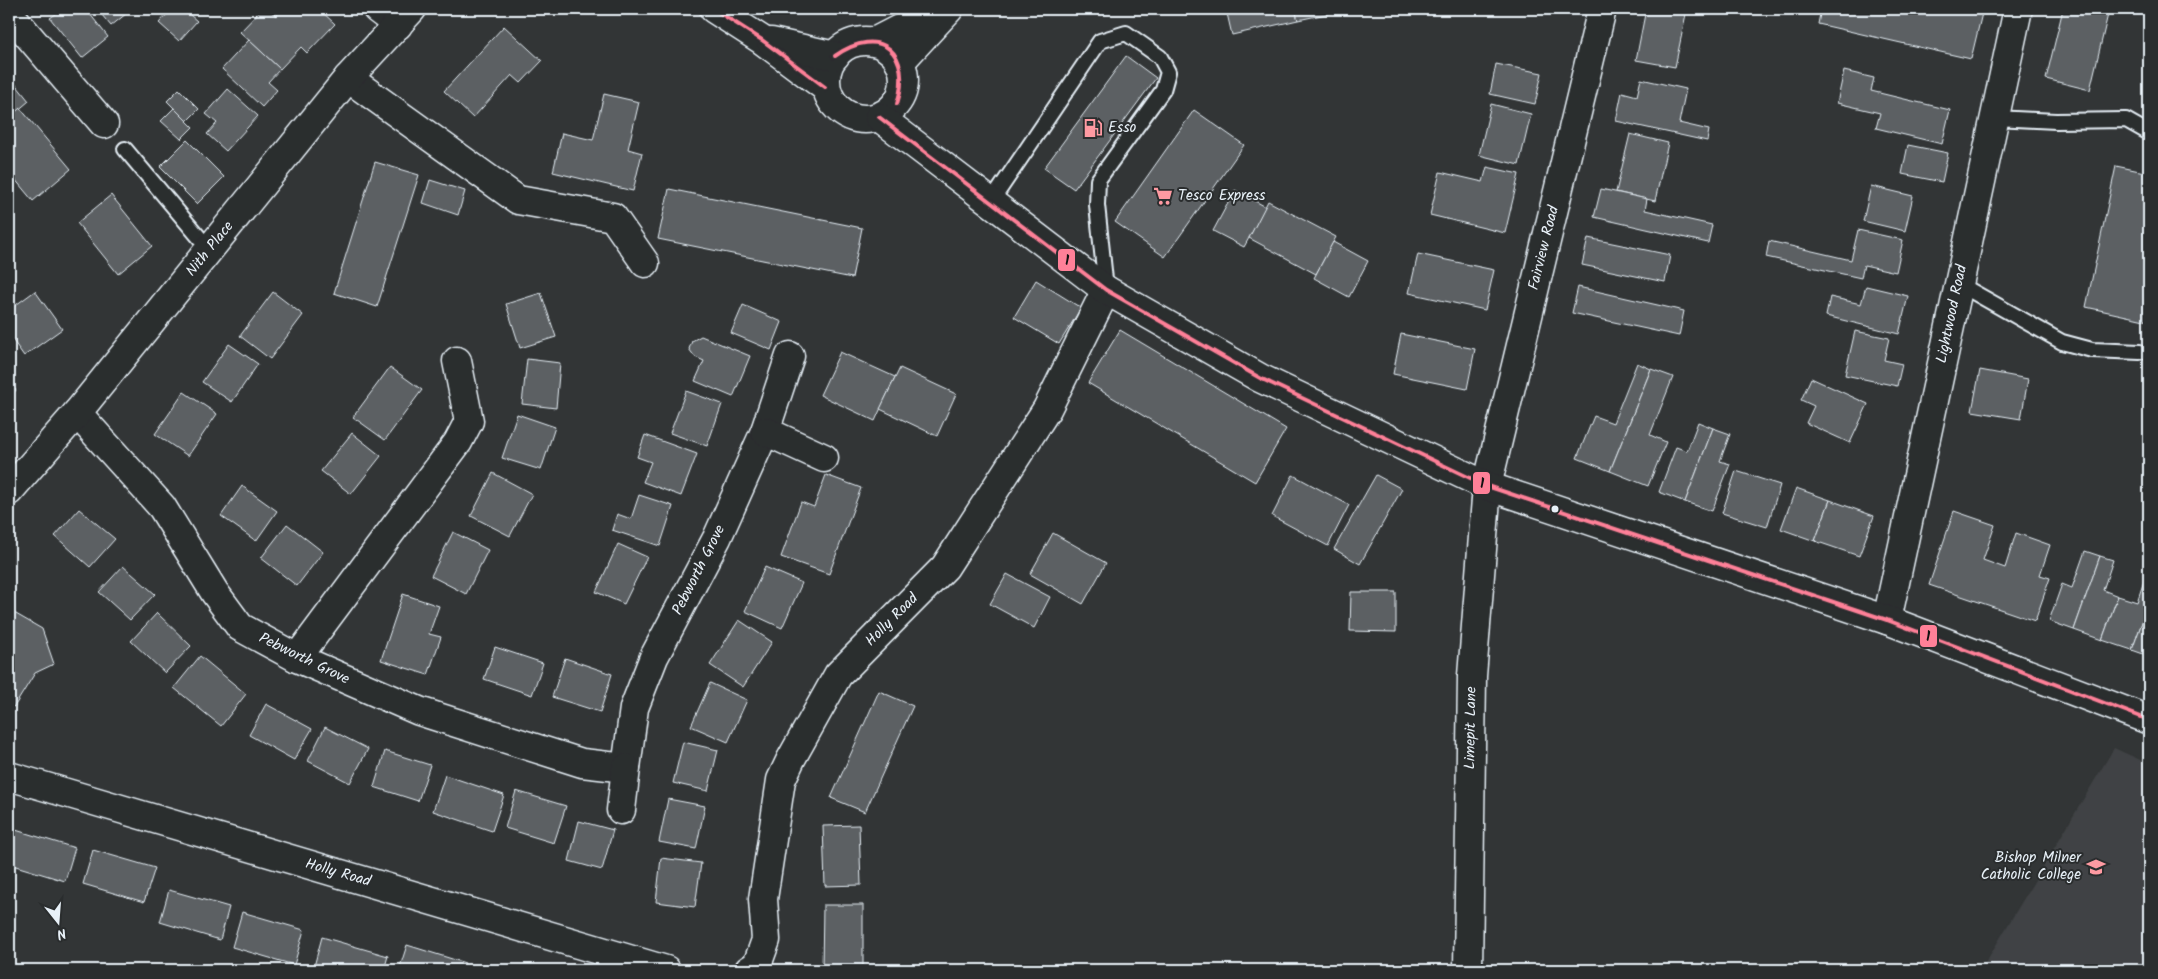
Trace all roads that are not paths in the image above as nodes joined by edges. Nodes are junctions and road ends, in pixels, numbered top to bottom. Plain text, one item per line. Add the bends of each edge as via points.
1 (377, 9) edge
2 (714, 9) edge
3 (938, 9) edge
4 (949, 9) edge
5 (1602, 9) edge
6 (2018, 9) edge
7 (9, 13) edge
8 (740, 16) edge
9 (405, 17) edge
10 (762, 40) junction
11 (874, 42) junction
12 (835, 56) junction
13 (900, 62) junction
14 (348, 78) junction
15 (825, 86) junction
16 (888, 110) junction
17 (1995, 118) junction
18 (104, 124) dead end
19 (2149, 134) edge
20 (125, 149) dead end
21 (991, 202) junction
22 (209, 250) junction
23 (645, 263) dead end
24 (1959, 284) junction
25 (1106, 290) junction
26 (2140, 352) dead end
27 (790, 356) dead end
28 (457, 360) dead end
29 (77, 413) junction
30 (765, 431) junction
31 (824, 458) dead end
32 (1487, 486) junction
33 (9, 491) edge
34 (1887, 620) junction
35 (297, 658) junction
36 (2149, 720) edge
37 (626, 768) junction
38 (9, 776) edge
39 (621, 810) dead end
40 (666, 970) edge
41 (749, 970) edge
42 (1468, 970) edge

1 - 9 street
2 - 8 street
3 - 11 street
4 - 13 street
5 - 32 street, Fairview Road
6 - 17 street, Lightwood Road
7 - 18 street
8 - 10 street
9 - 14 street, Nith Place
10 - 12 street
10 - 15 street
11 - 12 street via 859,41 846,46
11 - 13 street via 887,47
12 - 15 street via 826,70
13 - 16 street via 904,75 903,92
14 - 22 street, Nith Place
14 - 23 street via 518,200 613,217
15 - 16 street via 831,99 844,113 866,120
16 - 21 street via 922,149
17 - 19 lane via 2126,120
17 - 24 street, Lightwood Road
20 - 22 lane
21 - 25 street
21 - 25 lane via 1100,41 1126,33 1160,57 1168,72 1163,90 1098,180 1097,205
22 - 29 street, Nith Place
24 - 26 lane via 2062,342 2092,350
24 - 34 street, Lightwood Road
25 - 32 street via 1260,378
25 - 41 street, Holly Road via 1047,409 945,567 838,675 791,759 781,780 762,899 766,940 757,966
27 - 30 street, Pebworth Grove
28 - 35 street via 469,421 458,442
29 - 33 street, Nith Place
29 - 35 street, Pebworth Grove via 162,507 240,627
30 - 31 street
30 - 37 street, Pebworth Grove via 717,538 654,657 634,708
32 - 34 street
32 - 42 street, Limepit Lane via 1472,676
34 - 36 street
35 - 37 street, Pebworth Grove via 419,712 582,763
37 - 39 street, Pebworth Grove
38 - 40 street, Holly Road

